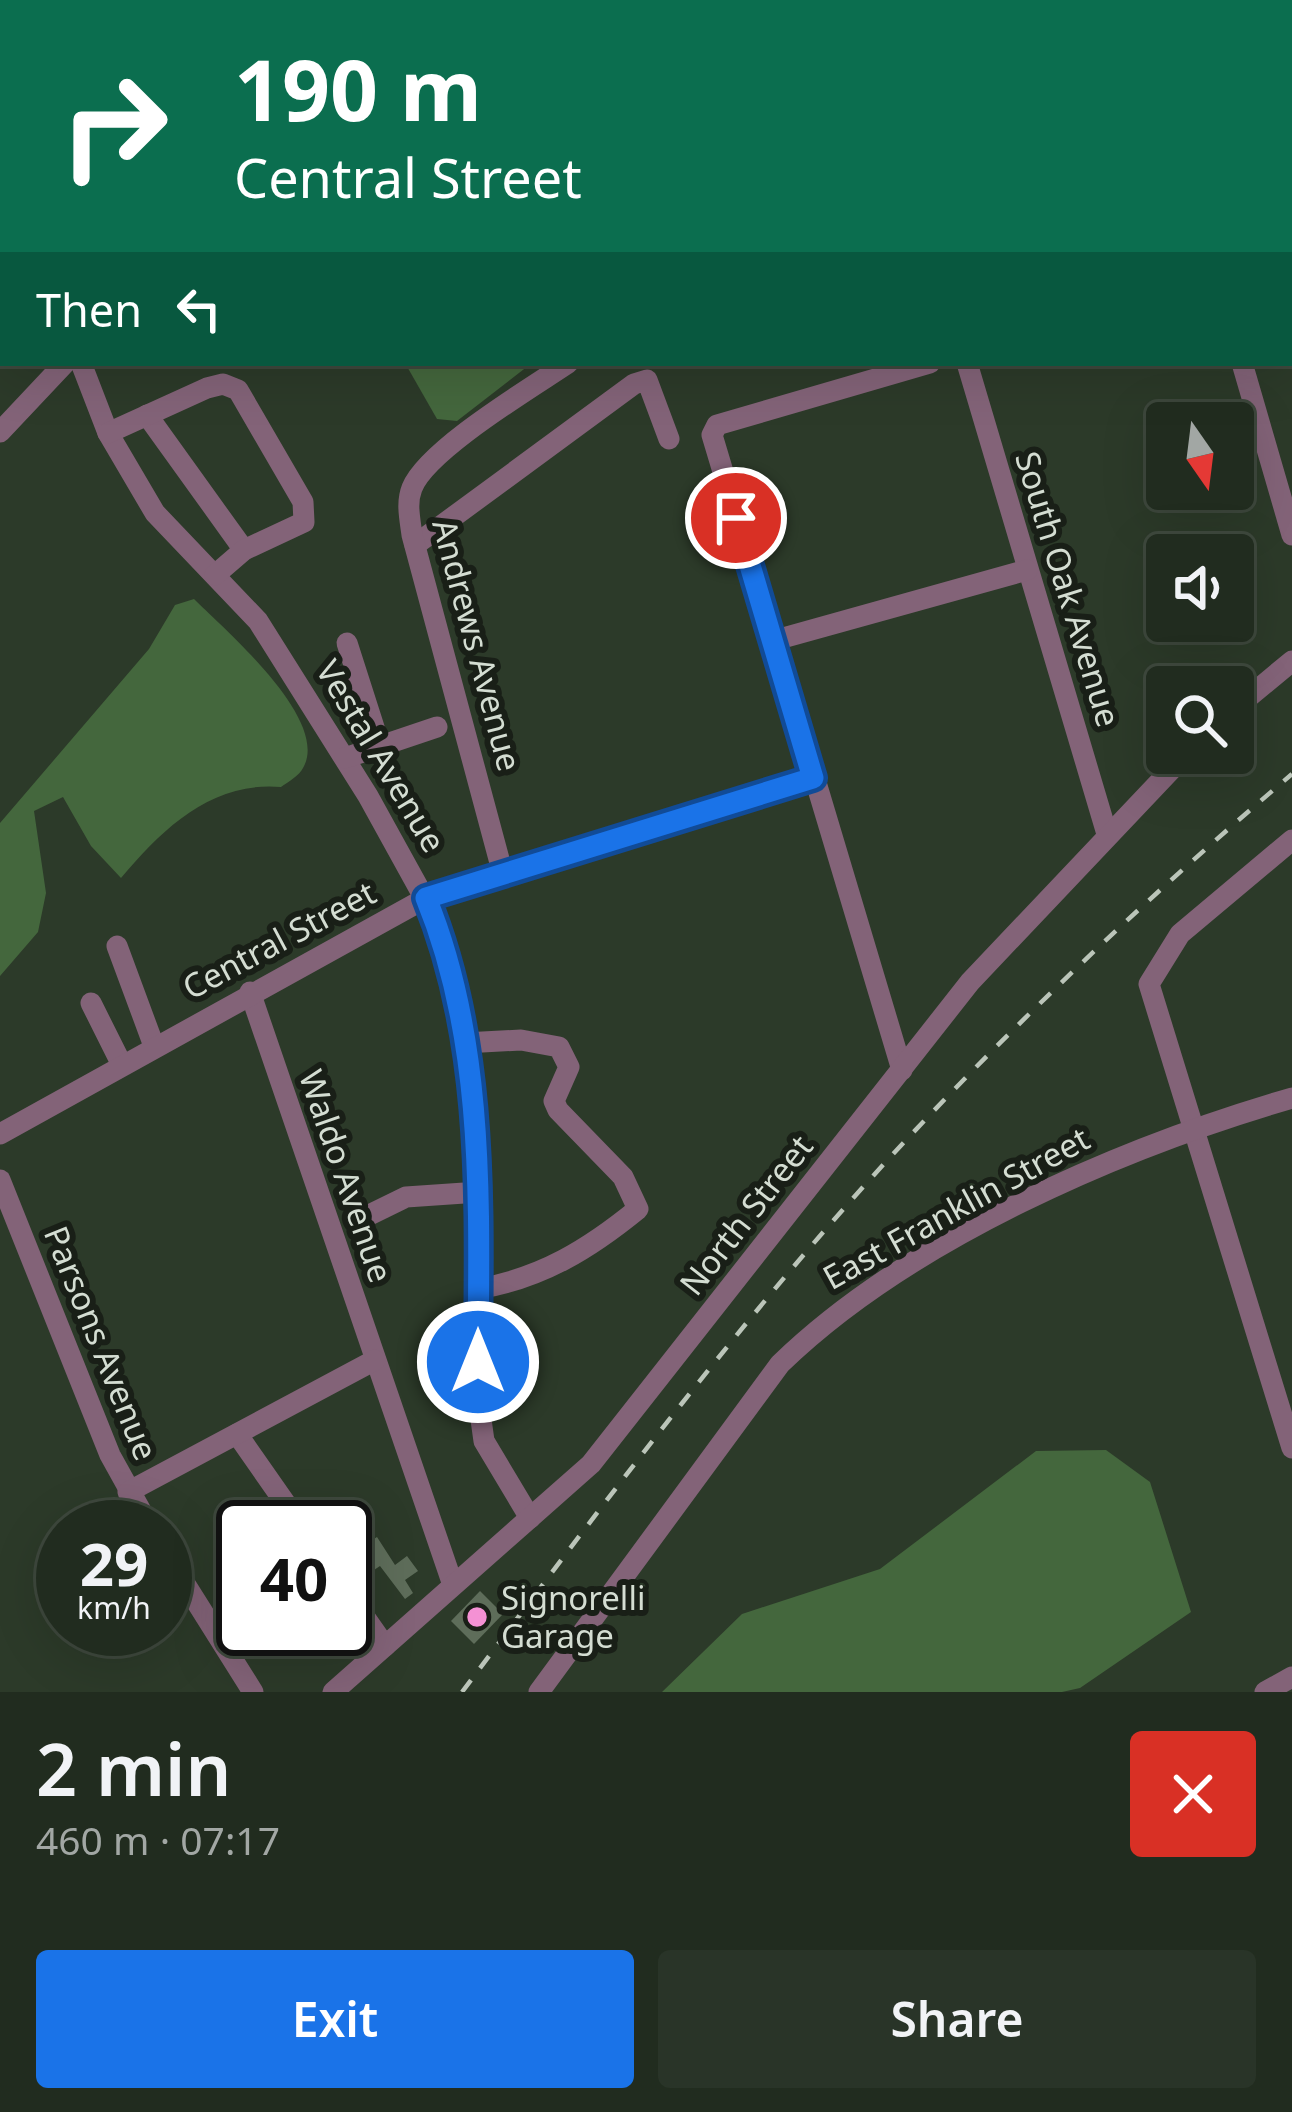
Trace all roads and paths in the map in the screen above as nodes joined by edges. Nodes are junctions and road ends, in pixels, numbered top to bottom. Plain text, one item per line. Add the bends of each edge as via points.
1 (62, 366) edge
2 (82, 366) edge
3 (564, 366) edge
4 (906, 366) edge
5 (968, 366) edge
6 (1243, 366) edge
7 (874, 370) edge
8 (147, 415) junction
9 (0, 432) edge
10 (108, 433) junction
11 (670, 439) dead end
12 (1292, 536) edge
13 (415, 545) junction
14 (244, 550) junction
15 (1027, 571) junction
16 (215, 575) junction
17 (772, 641) junction
18 (347, 643) dead end
19 (1292, 661) edge
20 (1254, 693) edge
21 (436, 727) dead end
22 (380, 746) junction
23 (345, 758) junction
24 (1167, 774) edge
25 (813, 778) junction
26 (1108, 834) junction
27 (1292, 840) edge
28 (503, 874) junction
29 (426, 898) junction
30 (117, 946) dead end
31 (250, 992) junction
32 (92, 1003) dead end
33 (464, 1043) junction
34 (154, 1046) junction
35 (122, 1065) junction
36 (902, 1070) junction
37 (1292, 1098) edge
38 (1195, 1126) junction
39 (0, 1134) edge
40 (0, 1180) edge
41 (479, 1192) junction
42 (357, 1221) dead end
43 (10, 1237) edge
44 (478, 1289) junction
45 (375, 1360) junction
46 (1281, 1374) edge
47 (237, 1434) junction
48 (1292, 1448) edge
49 (128, 1492) junction
50 (133, 1500) edge
51 (283, 1500) edge
52 (530, 1518) junction
53 (453, 1585) junction
54 (192, 1594) edge
55 (372, 1627) edge
56 (385, 1646) junction
57 (1292, 1677) edge
58 (254, 1692) edge
59 (333, 1692) edge
60 (539, 1692) edge
61 (1265, 1692) edge

1 - 9 street
2 - 10 street, Vestal Avenue
3 - 13 street, Andrews Avenue via 472,428 413,482
4 - 7 street
5 - 15 street, South Oak Avenue
6 - 12 street
7 - 17 street via 712,431
8 - 10 street
8 - 14 street
8 - 14 street via 207,388 238,389 302,502 304,522
10 - 16 street, Vestal Avenue via 155,513
11 - 13 street via 655,391 646,380 634,384
13 - 28 street, Andrews Avenue
14 - 16 street
15 - 17 street
15 - 26 street, South Oak Avenue
16 - 23 street, Vestal Avenue via 258,621
17 - 25 street
18 - 22 street
19 - 20 street
21 - 22 street
22 - 23 street
23 - 29 street, Vestal Avenue
24 - 26 street, North Street
25 - 28 street, Central Street
25 - 36 street
26 - 36 street, North Street via 970,982
27 - 38 street via 1180,934 1149,984
28 - 29 street, Central Street
29 - 31 street, Central Street
29 - 33 street, Vestal Avenue
30 - 34 street
31 - 34 street, Central Street
31 - 45 street, Waldo Avenue
32 - 35 street
33 - 41 street, Vestal Avenue
33 - 44 street via 559,1047 569,1067 554,1101 558,1110 623,1177 638,1209 556,1266
34 - 35 street, Central Street
35 - 39 street, Central Street
36 - 52 street, North Street via 608,1444
37 - 38 street, East Franklin Street
38 - 46 street
38 - 60 street, East Franklin Street via 1077,1175 826,1319 755,1396
40 - 43 street, Parsons Avenue
41 - 42 street via 406,1197
41 - 44 street, Vestal Avenue
43 - 49 street, Parsons Avenue
44 - 52 street, Vestal Avenue via 484,1442
45 - 47 street
45 - 53 street, Waldo Avenue
46 - 48 street
47 - 49 street
47 - 51 street
49 - 50 street, Parsons Avenue
52 - 53 street, North Street
53 - 56 street, North Street
54 - 58 street
55 - 56 street
56 - 59 street, North Street
57 - 61 street

